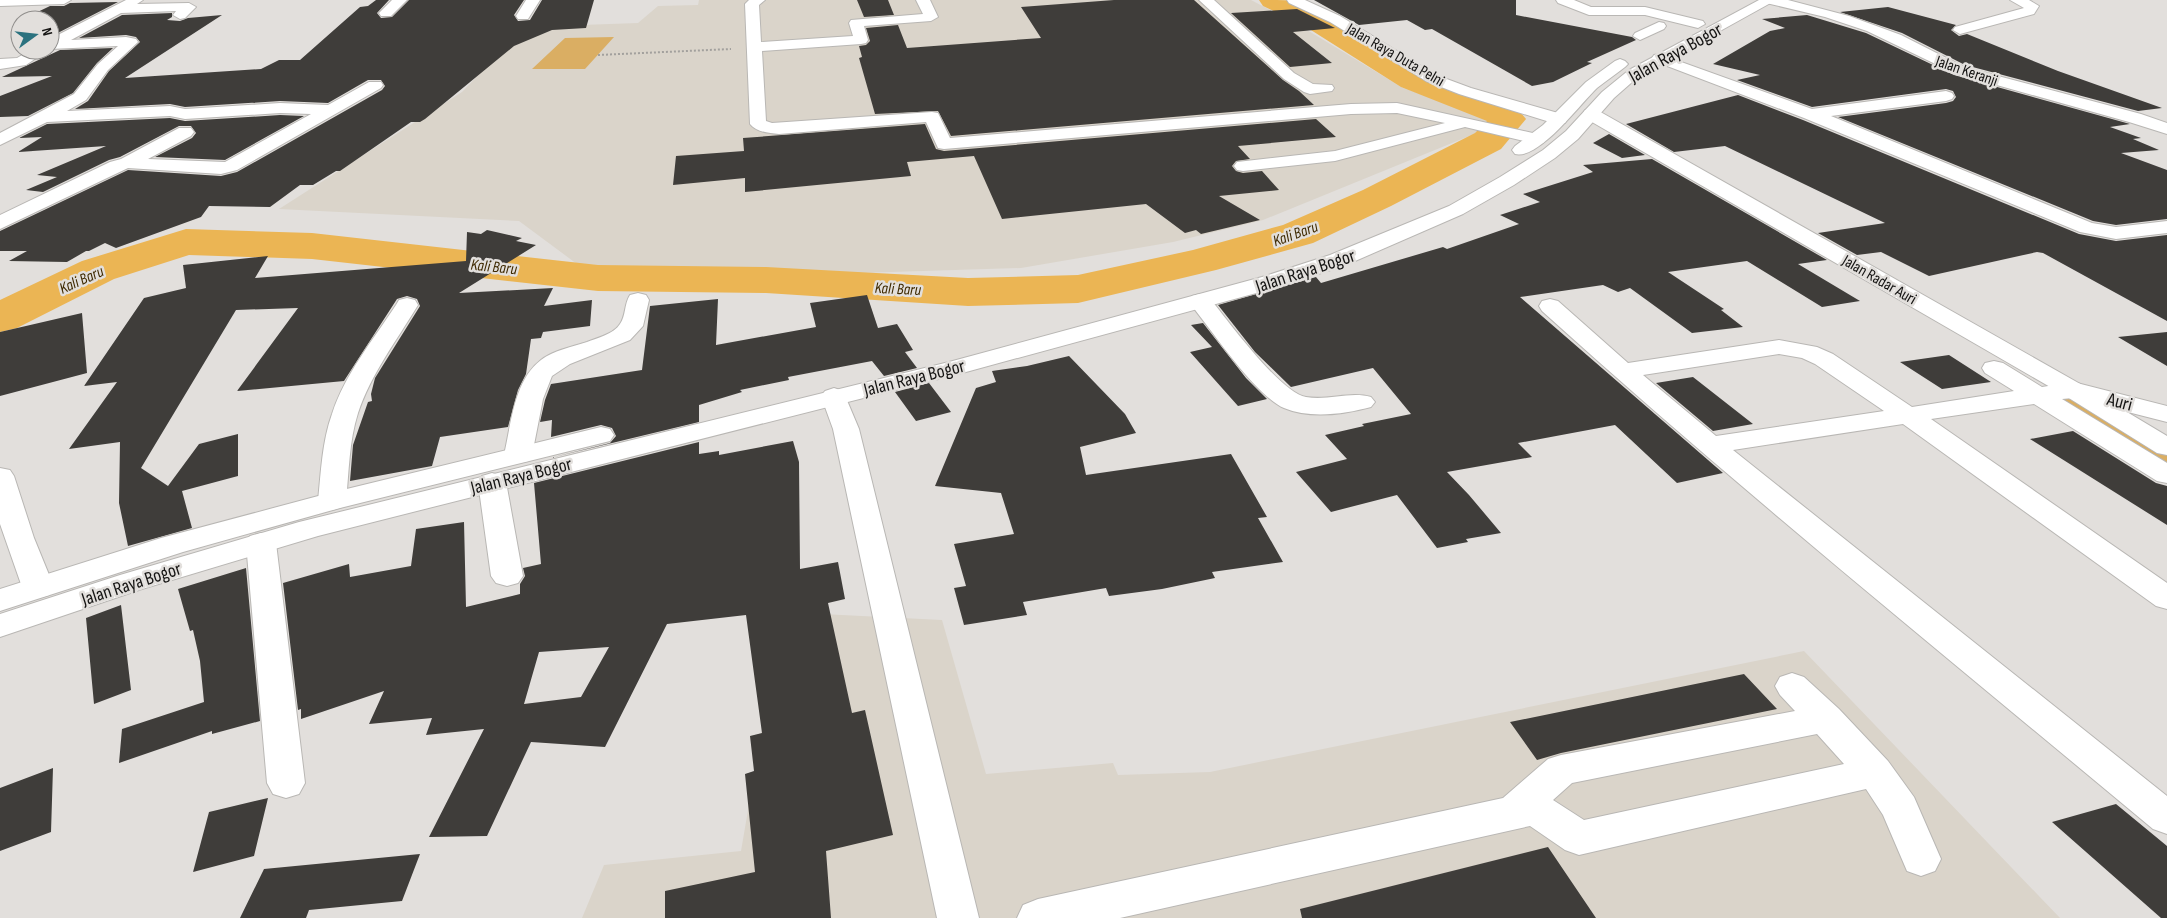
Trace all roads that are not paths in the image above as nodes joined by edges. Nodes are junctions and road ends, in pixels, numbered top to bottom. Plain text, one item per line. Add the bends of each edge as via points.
1 (45, 0) edge
2 (64, 0) edge
3 (136, 0) edge
4 (400, 0) edge
5 (533, 0) edge
6 (758, 0) edge
7 (923, 0) edge
8 (1206, 0) edge
9 (1294, 0) edge
10 (1563, 0) edge
11 (1745, 0) edge
12 (1770, 0) edge
13 (2017, 0) edge
14 (0, 2) edge
15 (118, 9) junction
16 (26, 10) edge
17 (386, 13) dead end
18 (180, 15) dead end
19 (522, 16) dead end
20 (1698, 24) junction
21 (1960, 30) dead end
22 (1675, 35) junction
23 (60, 40) edge
24 (1692, 41) junction
25 (1651, 42) junction
26 (60, 44) edge
27 (754, 47) junction
28 (23, 60) edge
29 (0, 64) edge
30 (375, 85) dead end
31 (1326, 88) dead end
32 (1946, 96) dead end
33 (333, 110) junction
34 (1591, 114) junction
35 (1810, 114) junction
36 (40, 117) junction
37 (1559, 118) junction
38 (1466, 122) junction
39 (2167, 129) edge
40 (185, 132) dead end
41 (1531, 137) junction
42 (0, 140) edge
43 (127, 163) junction
44 (1243, 166) dead end
45 (0, 222) edge
46 (2167, 227) edge
47 (638, 300) dead end
48 (1200, 301) junction
49 (407, 305) dead end
50 (1550, 306) dead end
51 (950, 359) junction
52 (1994, 368) dead end
53 (1623, 370) junction
54 (2072, 390) junction
55 (2037, 395) junction
56 (834, 396) junction
57 (1362, 402) dead end
58 (1906, 414) junction
59 (2167, 414) edge
60 (1710, 446) junction
61 (2167, 447) edge
62 (518, 455) junction
63 (2167, 475) edge
64 (0, 476) edge
65 (492, 482) junction
66 (332, 501) junction
67 (261, 543) junction
68 (507, 576) dead end
69 (38, 587) junction
70 (2167, 598) edge
71 (0, 600) edge
72 (0, 626) edge
73 (1792, 686) dead end
74 (1826, 719) junction
75 (1875, 772) junction
76 (286, 783) dead end
77 (1514, 812) junction
78 (2167, 818) edge
79 (1921, 858) dead end
80 (958, 918) edge
81 (1038, 918) edge

1 - 2 main road
1 - 14 main road
1 - 16 main road
3 - 15 main road
4 - 17 main road
5 - 19 main road
6 - 27 main road via 752,4
7 - 27 main road via 930,18 856,23 861,40
8 - 31 main road via 1289,76 1310,89
9 - 37 main road, Jalan Raya Duta Pelni via 1340,22 1431,78
10 - 20 main road via 1589,10 1645,11
11 - 20 main road, Jalan Raya Bogor
12 - 24 main road, Jalan Raya Bogor
12 - 39 main road, Jalan Keranji via 1862,24 1889,34 1959,70
13 - 21 main road via 2032,6 2029,11
15 - 18 main road via 189,7
15 - 23 main road
20 - 22 main road, Jalan Raya Bogor
22 - 24 main road
22 - 25 main road
24 - 25 main road, Jalan Raya Bogor
25 - 34 main road, Jalan Raya Bogor
25 - 35 main road
25 - 37 main road, Jalan Raya Bogor via 1606,73
26 - 36 main road via 131,42 103,67 85,92
27 - 38 main road via 758,124 774,129 932,116 944,144 1351,109 1397,108
28 - 29 main road
30 - 33 main road
32 - 35 main road
33 - 36 main road via 280,108 190,114 158,111
33 - 43 main road via 227,167
34 - 48 main road, Jalan Raya Bogor via 1549,154 1447,214 1338,260
34 - 54 main road, Jalan Radar Auri
35 - 46 main road via 2088,228 2116,233
36 - 42 main road
37 - 41 main road, Jalan Raya Bogor
38 - 41 main road
38 - 44 main road via 1335,156
40 - 43 main road
41 - 51 main road, Jalan Raya Bogor via 1507,160 1444,197 1336,244
43 - 45 main road
47 - 62 main road via 629,330 543,370 535,382
48 - 51 main road, Jalan Raya Bogor
48 - 57 main road via 1268,382 1294,403 1310,406
49 - 66 main road via 354,390 345,413 338,440
50 - 53 main road
51 - 56 main road, Jalan Raya Bogor
51 - 62 main road, Jalan Raya Bogor
52 - 55 main road
53 - 58 main road via 1795,348 1824,359
53 - 60 main road
54 - 55 main road
54 - 59 main road, Auri
54 - 61 main road, Jalan Radar Auri
55 - 58 main road
55 - 63 main road
56 - 65 main road, Jalan Raya Bogor
56 - 80 main road via 846,429
58 - 60 main road
58 - 70 main road
60 - 78 main road
62 - 66 main road, Jalan Raya Bogor
64 - 69 main road
65 - 67 main road, Jalan Raya Bogor
65 - 68 main road
66 - 69 main road, Jalan Raya Bogor via 172,545
67 - 72 main road, Jalan Raya Bogor
67 - 76 main road
69 - 71 main road, Jalan Raya Bogor
73 - 74 main road
74 - 75 main road
74 - 77 main road via 1561,770
75 - 77 main road via 1578,838 1536,810
75 - 79 main road via 1900,808
77 - 81 main road

